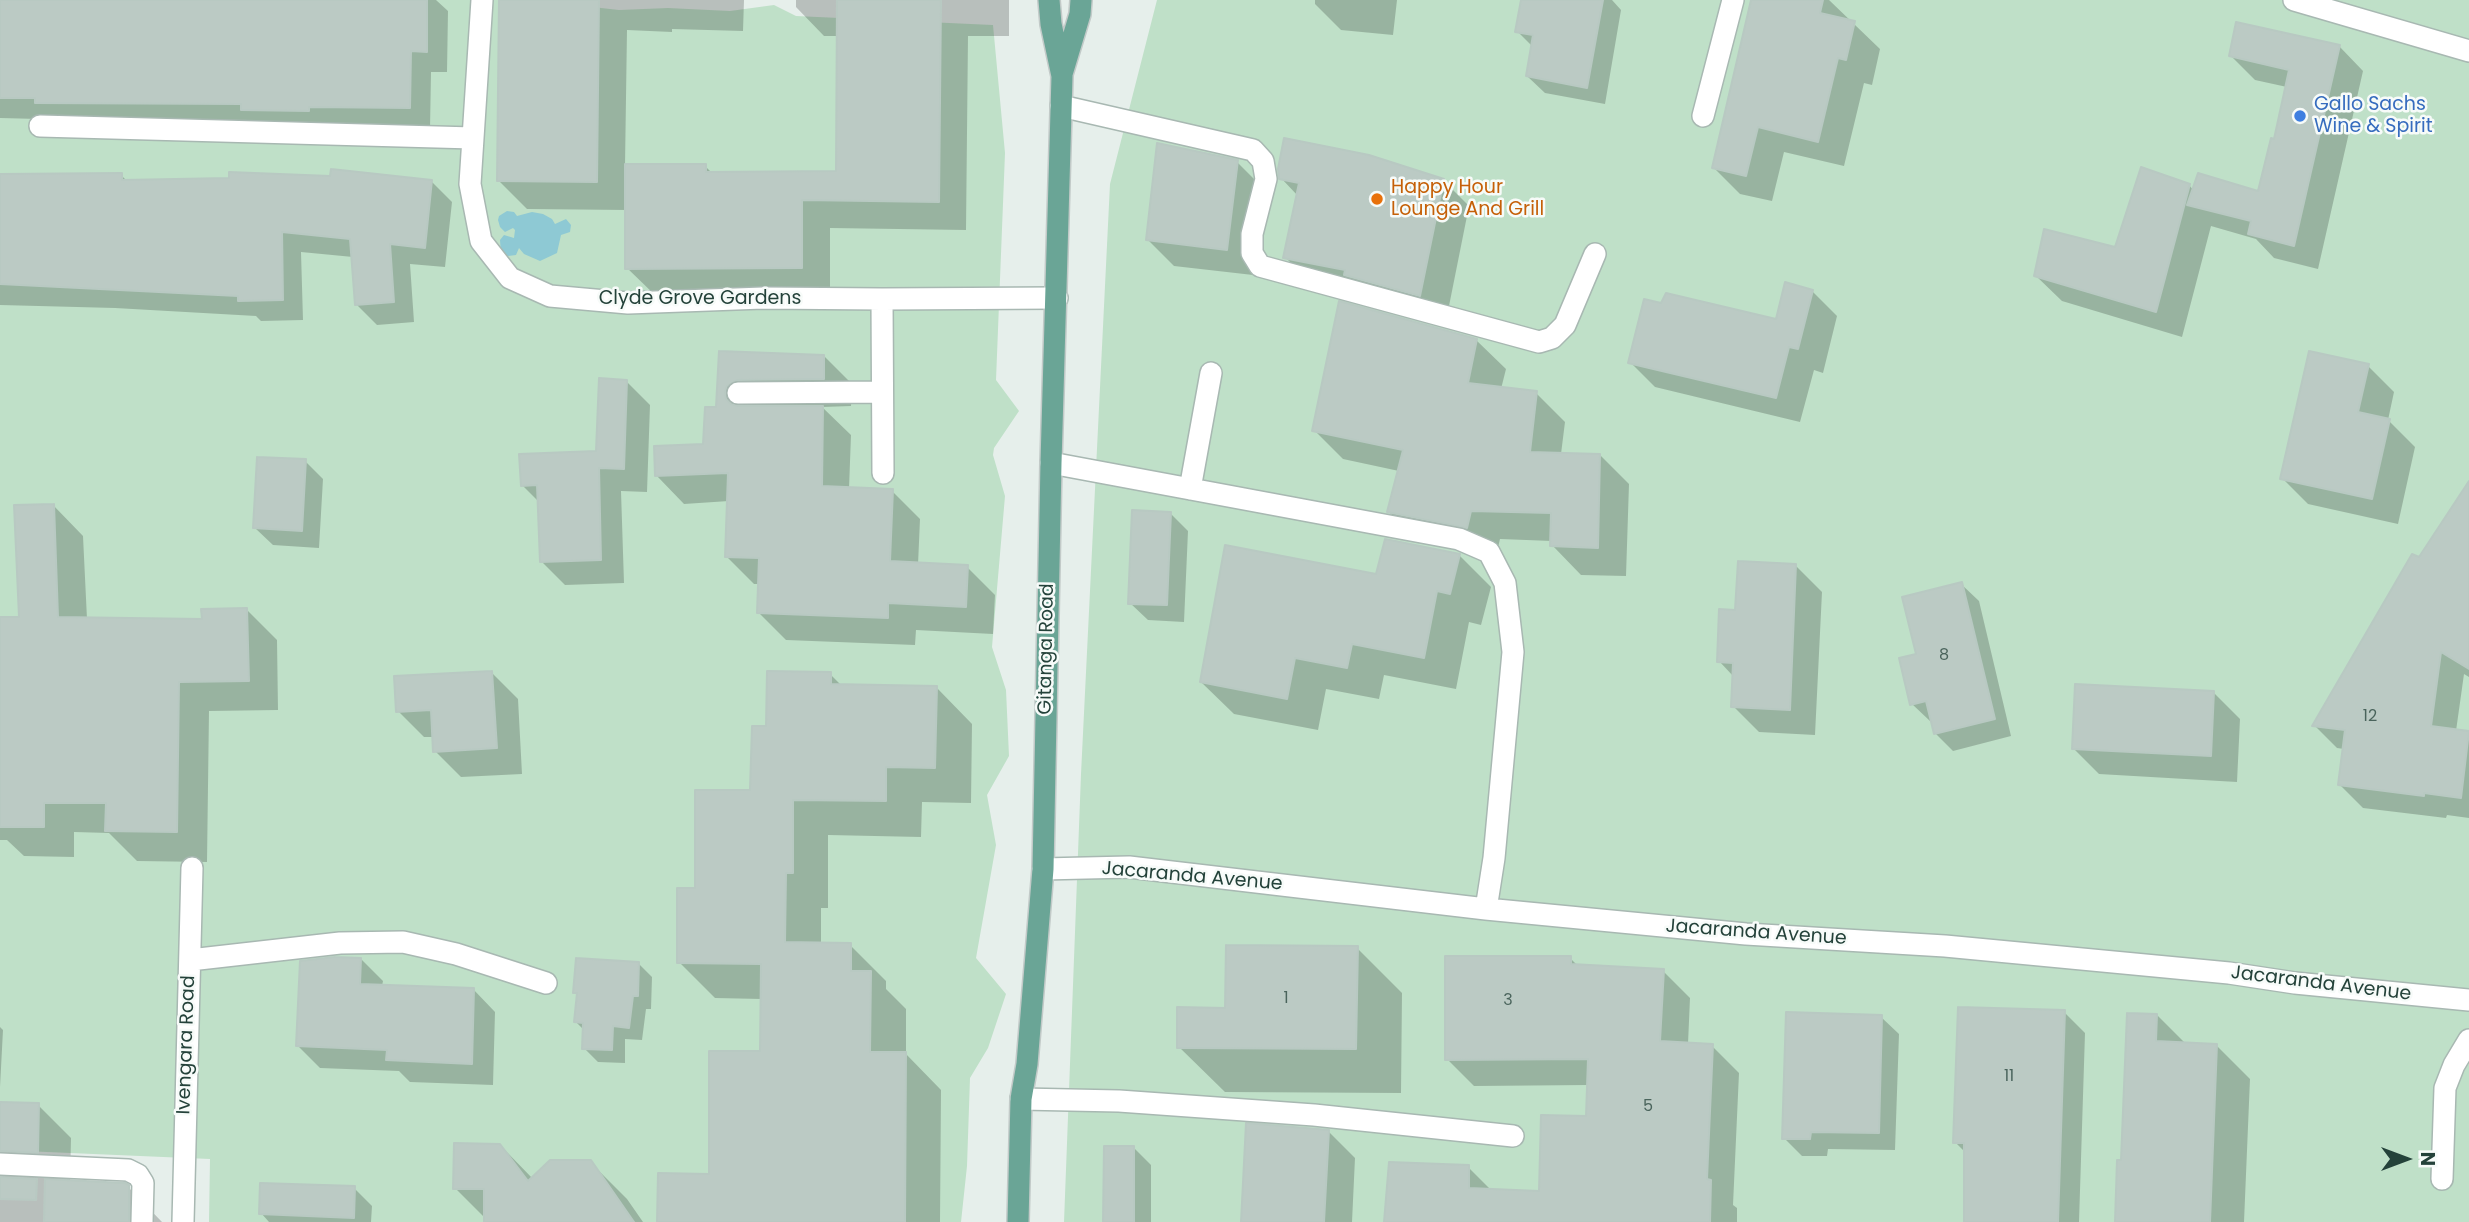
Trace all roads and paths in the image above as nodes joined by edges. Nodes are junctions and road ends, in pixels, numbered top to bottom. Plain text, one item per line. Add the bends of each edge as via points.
1 (482, 0) edge
2 (1049, 0) edge
3 (1081, 0) edge
4 (1733, 0) edge
5 (2294, 0) edge
6 (2469, 51) edge
7 (1062, 76) junction
8 (1061, 106) junction
9 (1703, 116) dead end
10 (40, 126) dead end
11 (473, 138) junction
12 (1595, 254) dead end
13 (1057, 298) junction
14 (881, 299) junction
15 (1211, 373) dead end
16 (882, 392) junction
17 (737, 393) dead end
18 (1051, 463) junction
19 (883, 473) dead end
20 (1190, 489) junction
21 (192, 868) dead end
22 (1043, 869) junction
23 (1486, 909) junction
24 (190, 960) junction
25 (546, 983) dead end
26 (2469, 1000) edge
27 (2469, 1040) edge
28 (1021, 1099) junction
29 (1513, 1136) dead end
30 (0, 1164) edge
31 (2442, 1179) dead end
32 (142, 1222) edge
33 (183, 1222) edge
34 (1018, 1222) edge

1 - 11 street, Clyde Grove Gardens
2 - 7 main road, Gitanga Road
3 - 7 main road, Gitanga Road
4 - 9 street
5 - 6 street
7 - 8 main road, Gitanga Road
8 - 12 street via 1254,150 1263,161 1266,179 1252,234 1252,253 1260,265 1313,280 1539,342 1552,338 1565,325
8 - 13 main road, Gitanga Road
10 - 11 street
11 - 14 street, Clyde Grove Gardens via 470,184 481,242 510,278 550,296 628,303
13 - 14 street, Clyde Grove Gardens
13 - 18 main road, Gitanga Road
14 - 16 street
15 - 20 street
16 - 17 street
16 - 19 street
18 - 20 street
18 - 22 main road, Gitanga Road
20 - 23 street via 1459,539 1489,552 1505,583 1513,652
21 - 24 street, Ivengara Road
22 - 23 street, Jacaranda Avenue via 1129,867
22 - 28 main road, Gitanga Road
23 - 26 street, Jacaranda Avenue via 1746,934 1945,946
24 - 25 street via 340,943 403,942
24 - 33 street, Ivengara Road
27 - 31 street via 2445,1088
28 - 29 street via 1314,1115
28 - 34 main road, Gitanga Road
30 - 32 street via 128,1170 142,1183

